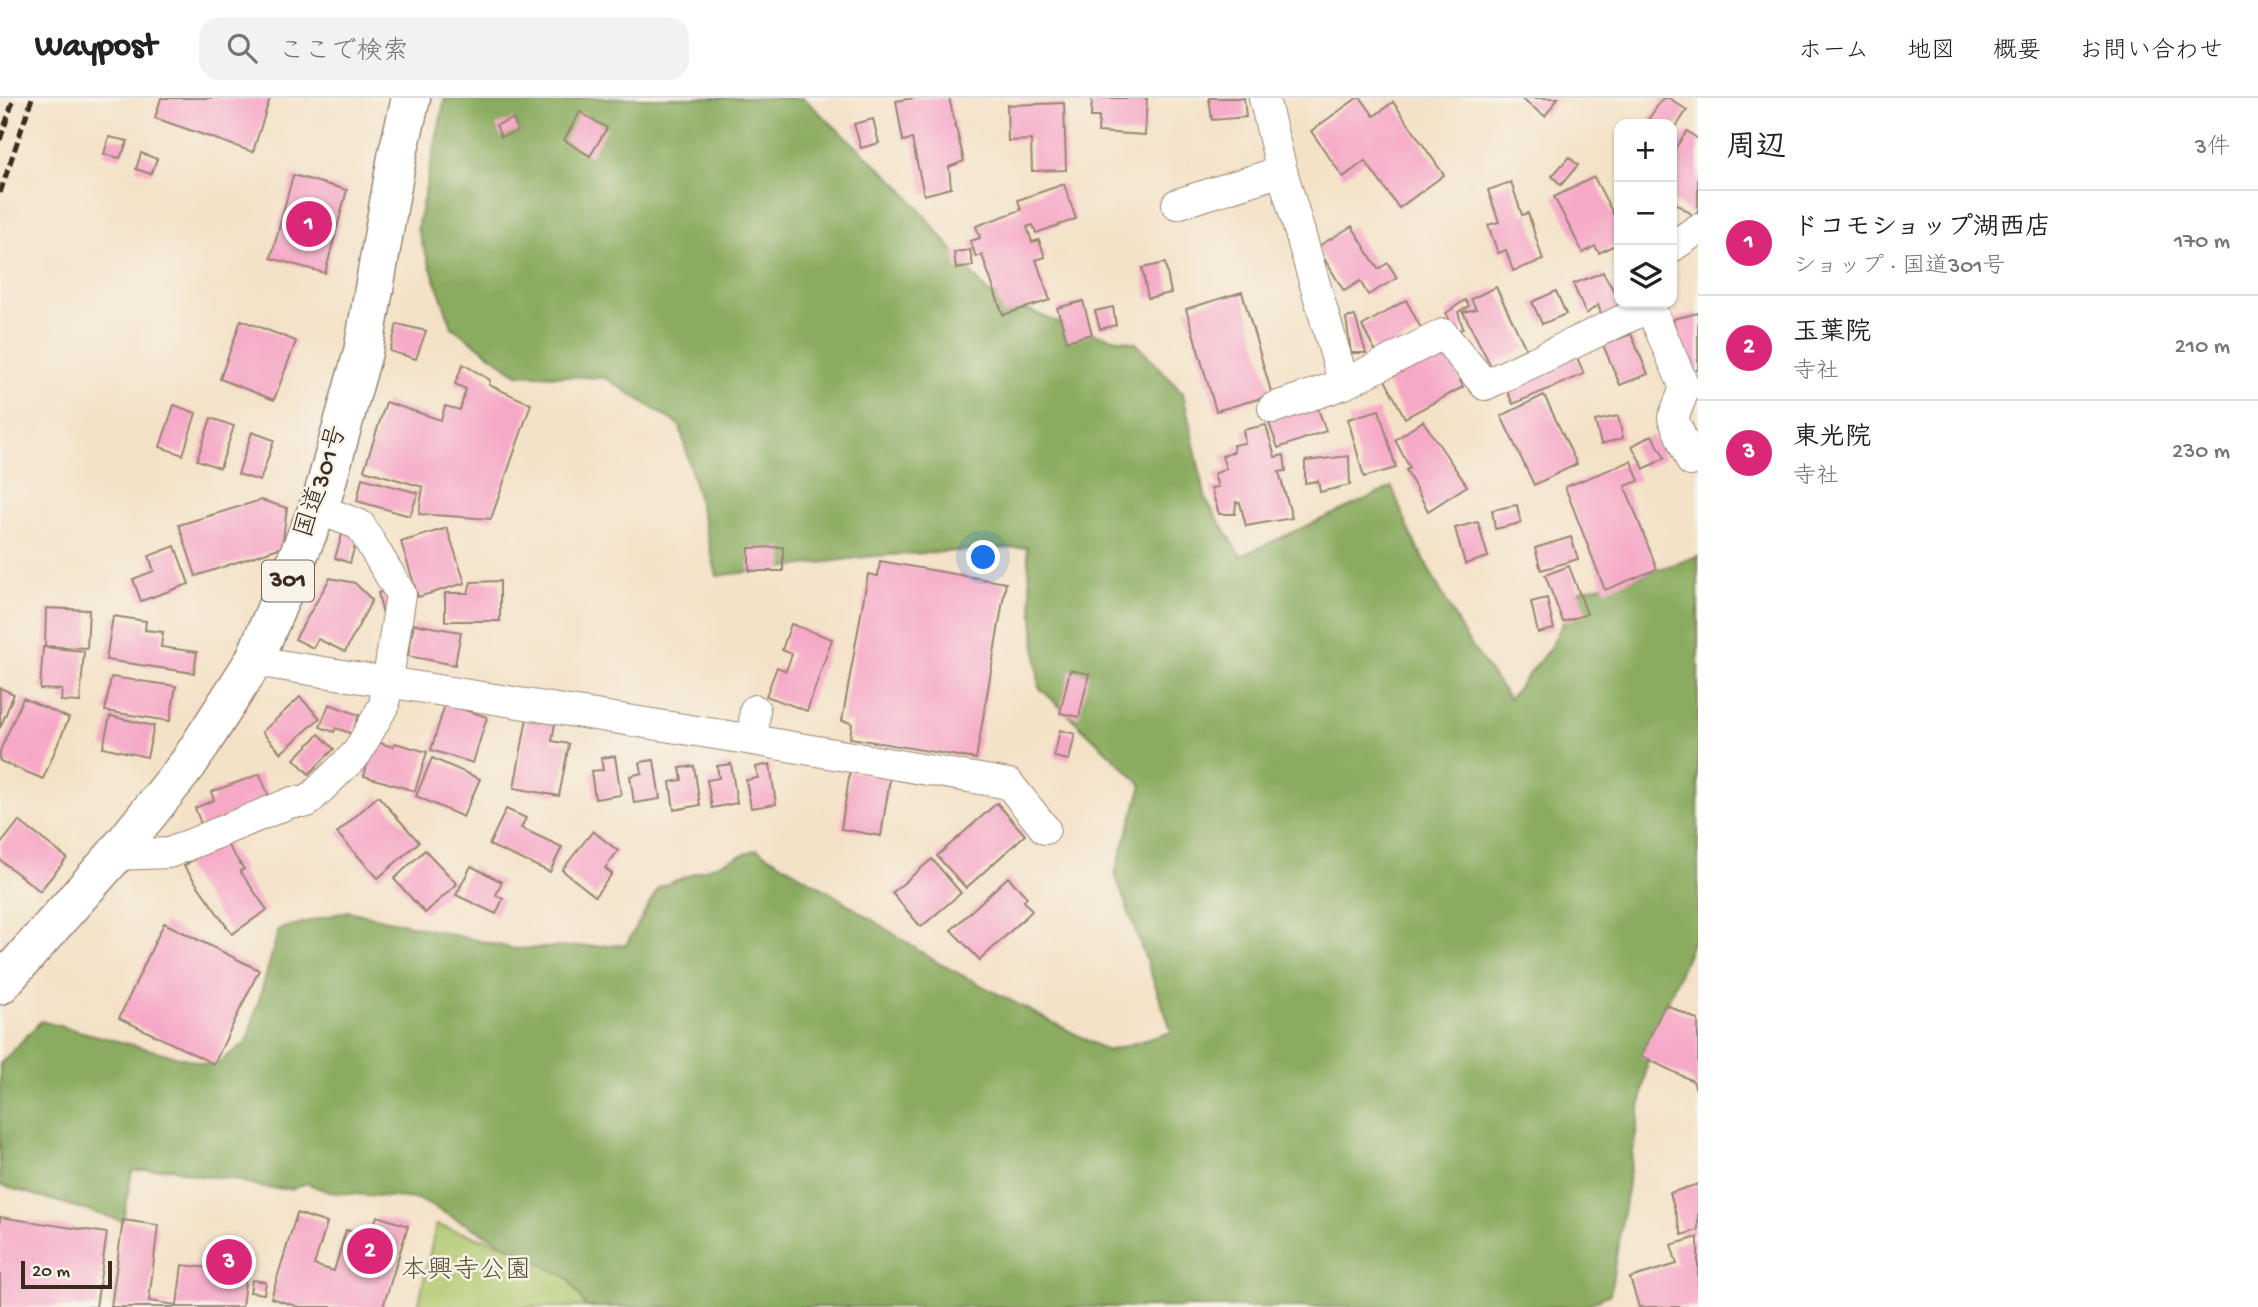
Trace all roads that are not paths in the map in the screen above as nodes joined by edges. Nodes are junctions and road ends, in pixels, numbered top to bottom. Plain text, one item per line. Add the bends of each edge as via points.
1 (411, 98) edge
2 (1264, 98) edge
3 (1282, 171) junction
4 (1177, 204) dead end
5 (1698, 229) edge
6 (1675, 245) edge
7 (1645, 308) edge
8 (1652, 308) edge
9 (1345, 383) junction
10 (1273, 408) dead end
11 (1691, 461) dead end
12 (318, 509) junction
13 (254, 660) junction
14 (387, 682) junction
15 (755, 710) dead end
16 (753, 740) junction
17 (1045, 829) dead end
18 (115, 855) junction
19 (0, 985) edge

1 - 12 highway, 国道301号 / 301 via 363,352
2 - 3 street
3 - 4 street
3 - 9 street
5 - 6 street
7 - 9 street via 1485,384 1443,334
8 - 11 street via 1685,388 1673,418
9 - 10 street
12 - 13 highway, 国道301号 / 301
12 - 14 street via 360,525 401,594
13 - 14 street
13 - 18 highway, 国道301号 / 301 via 188,764
14 - 16 street
14 - 18 street via 384,705 357,753 307,802 292,802 169,853
15 - 16 street
16 - 17 street via 1009,785
18 - 19 highway, 国道301号 / 301

